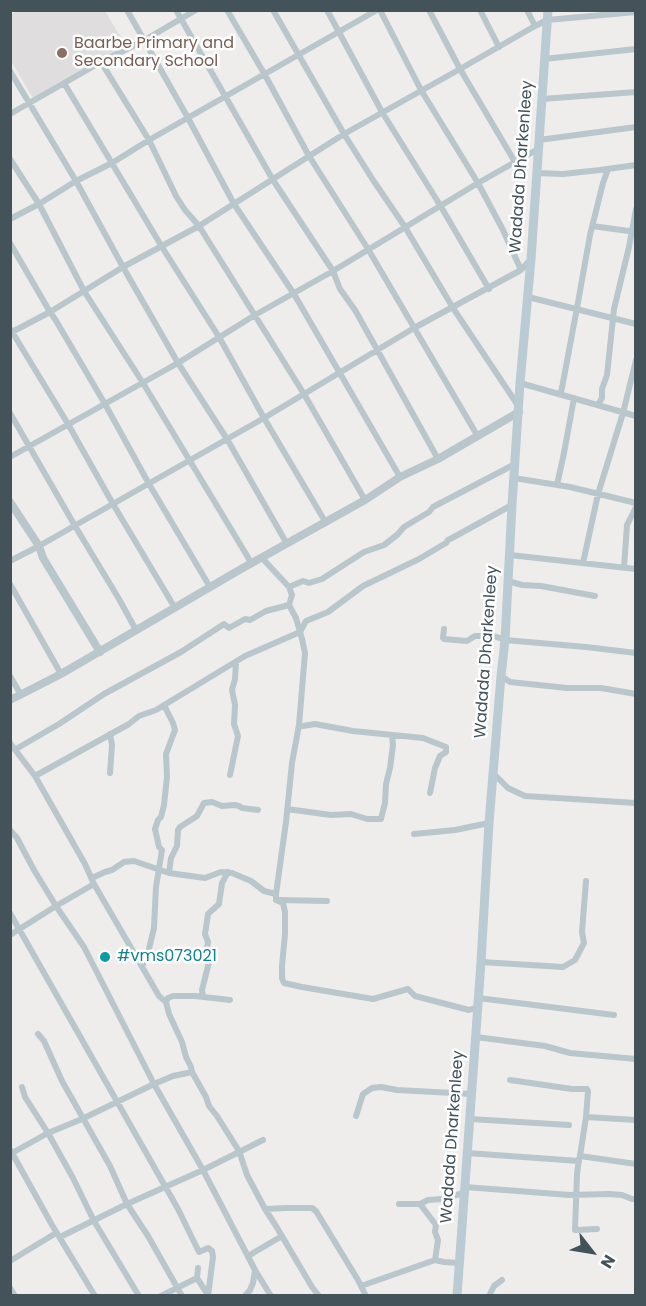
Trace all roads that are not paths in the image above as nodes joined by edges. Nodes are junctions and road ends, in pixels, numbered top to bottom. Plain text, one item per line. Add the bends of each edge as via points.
1 (126, 10) edge
2 (176, 10) edge
3 (196, 10) edge
4 (227, 10) edge
5 (273, 10) edge
6 (327, 10) edge
7 (379, 10) edge
8 (429, 10) edge
9 (480, 10) edge
10 (526, 10) edge
11 (636, 12) edge
12 (547, 15) edge
13 (181, 19) junction
14 (535, 26) junction
15 (340, 33) junction
16 (143, 41) junction
17 (499, 47) junction
18 (636, 49) edge
19 (299, 56) junction
20 (544, 59) junction
21 (101, 62) junction
22 (460, 69) junction
23 (10, 71) edge
24 (265, 75) junction
25 (64, 83) junction
26 (421, 90) junction
27 (636, 92) edge
28 (226, 97) junction
29 (542, 99) junction
30 (30, 104) junction
31 (382, 112) junction
32 (10, 114) edge
33 (188, 118) junction
34 (636, 127) edge
35 (345, 134) junction
36 (149, 140) junction
37 (538, 145) junction
38 (309, 156) junction
39 (10, 159) edge
40 (516, 162) junction
41 (112, 163) junction
42 (636, 165) edge
43 (608, 169) junction
44 (536, 173) junction
45 (273, 180) junction
46 (76, 181) junction
47 (478, 183) junction
48 (39, 204) junction
49 (234, 204) junction
50 (440, 205) junction
51 (636, 208) edge
52 (10, 219) edge
53 (199, 226) junction
54 (592, 226) junction
55 (405, 227) junction
56 (633, 232) edge
57 (10, 243) edge
58 (162, 247) junction
59 (368, 249) junction
60 (531, 259) junction
61 (123, 267) junction
62 (521, 270) junction
63 (333, 271) junction
64 (489, 289) junction
65 (84, 291) junction
66 (294, 294) junction
67 (528, 297) junction
68 (453, 308) junction
69 (577, 308) junction
70 (50, 312) junction
71 (255, 315) junction
72 (614, 319) junction
73 (636, 324) edge
74 (414, 328) junction
75 (11, 331) edge
76 (219, 337) junction
77 (378, 350) junction
78 (636, 360) edge
79 (178, 363) junction
80 (340, 372) junction
81 (143, 383) junction
82 (520, 383) junction
83 (561, 393) junction
84 (304, 394) junction
85 (574, 398) junction
86 (105, 404) junction
87 (598, 405) junction
88 (519, 410) junction
89 (10, 413) edge
90 (623, 413) junction
91 (636, 416) edge
92 (264, 418) junction
93 (68, 424) junction
94 (477, 435) junction
95 (227, 439) junction
96 (30, 446) junction
97 (10, 457) edge
98 (438, 459) junction
99 (190, 460) junction
100 (515, 464) junction
101 (400, 477) junction
102 (514, 477) junction
103 (149, 484) junction
104 (557, 485) junction
105 (598, 494) junction
106 (365, 500) junction
107 (10, 502) edge
108 (113, 504) junction
109 (512, 505) junction
110 (636, 505) edge
111 (326, 523) junction
112 (75, 526) junction
113 (287, 544) junction
114 (39, 546) junction
115 (510, 555) junction
116 (262, 558) junction
117 (10, 561) edge
118 (583, 562) junction
119 (252, 564) junction
120 (624, 567) junction
121 (636, 569) edge
122 (508, 581) junction
123 (10, 584) edge
124 (210, 587) junction
125 (289, 587) junction
126 (595, 596) dead end
127 (289, 605) junction
128 (175, 608) junction
129 (444, 628) dead end
130 (136, 630) junction
131 (300, 632) junction
132 (505, 640) junction
133 (100, 652) junction
134 (636, 653) edge
135 (236, 662) junction
136 (61, 674) junction
137 (10, 676) edge
138 (501, 676) junction
139 (636, 694) edge
140 (21, 695) junction
141 (10, 700) edge
142 (164, 705) junction
143 (299, 725) junction
144 (110, 734) junction
145 (392, 735) junction
146 (10, 743) edge
147 (16, 749) junction
148 (110, 773) dead end
149 (493, 773) junction
150 (230, 775) dead end
151 (35, 776) junction
152 (430, 793) dead end
153 (636, 802) edge
154 (287, 809) junction
155 (258, 810) dead end
156 (489, 823) junction
157 (10, 830) edge
158 (414, 834) dead end
159 (160, 869) junction
160 (228, 872) junction
161 (169, 873) junction
162 (93, 881) junction
163 (586, 881) dead end
164 (276, 897) junction
165 (327, 901) dead end
166 (57, 906) junction
167 (10, 913) edge
168 (20, 929) junction
169 (10, 934) edge
170 (481, 962) junction
171 (142, 966) junction
172 (203, 996) junction
173 (231, 1000) dead end
174 (166, 1002) junction
175 (478, 1003) junction
176 (614, 1015) dead end
177 (38, 1034) dead end
178 (476, 1037) junction
179 (636, 1059) edge
180 (192, 1072) junction
181 (510, 1080) dead end
182 (154, 1084) junction
183 (22, 1087) dead end
184 (472, 1094) junction
185 (118, 1102) junction
186 (356, 1116) dead end
187 (586, 1117) junction
188 (82, 1119) junction
189 (470, 1119) junction
190 (636, 1120) edge
191 (569, 1125) dead end
192 (48, 1133) junction
193 (263, 1140) dead end
194 (239, 1151) junction
195 (11, 1152) edge
196 (467, 1153) junction
197 (580, 1158) junction
198 (636, 1164) edge
199 (203, 1170) junction
200 (165, 1187) junction
201 (464, 1190) junction
202 (577, 1195) junction
203 (636, 1199) edge
204 (420, 1203) junction
205 (127, 1204) junction
206 (399, 1204) dead end
207 (265, 1209) junction
208 (94, 1221) junction
209 (597, 1229) dead end
210 (282, 1236) junction
211 (60, 1237) junction
212 (248, 1256) junction
213 (435, 1260) junction
214 (10, 1261) edge
215 (459, 1263) junction
216 (198, 1268) dead end
217 (255, 1270) junction
218 (197, 1278) junction
219 (502, 1280) dead end
220 (361, 1286) junction
221 (177, 1287) junction
222 (10, 1288) edge
223 (208, 1295) edge
224 (364, 1295) edge
225 (15, 1296) edge
226 (95, 1296) edge
227 (139, 1296) edge
228 (161, 1296) edge
229 (182, 1296) edge
230 (245, 1296) edge
231 (271, 1296) edge
232 (318, 1296) edge
233 (457, 1296) edge
234 (489, 1296) edge

1 - 16 street
2 - 13 street
3 - 13 street
4 - 24 street
5 - 19 street
6 - 15 street
7 - 15 street
7 - 26 street
8 - 22 street
9 - 17 street
10 - 14 street
11 - 12 street
12 - 14 street
12 - 20 main road, Wadada Dharkenleey
13 - 16 street
13 - 28 street
14 - 17 street
15 - 19 street
15 - 31 street
16 - 21 street
16 - 33 street
17 - 22 street
18 - 20 street
19 - 24 street
19 - 35 street
20 - 29 main road, Wadada Dharkenleey
21 - 25 street
21 - 36 street
22 - 26 street
22 - 40 street
23 - 30 street
24 - 28 street
24 - 38 street
25 - 30 street
25 - 41 street
26 - 31 street
26 - 47 street
27 - 29 street
28 - 33 street
28 - 45 street
29 - 37 main road, Wadada Dharkenleey
30 - 32 street
30 - 46 street
31 - 35 street
31 - 50 street
33 - 36 street
33 - 49 street
34 - 37 street
35 - 38 street
35 - 55 street
36 - 41 street
36 - 53 street via 176,196
37 - 40 street
37 - 44 main road, Wadada Dharkenleey
38 - 45 street
38 - 59 street
39 - 48 street
40 - 47 street
41 - 46 street
41 - 58 street
42 - 43 street
43 - 44 street
43 - 54 street
44 - 60 main road, Wadada Dharkenleey
45 - 49 street
45 - 63 street
46 - 48 street
46 - 61 street
47 - 50 street
47 - 62 street
48 - 52 street
48 - 65 street
49 - 53 street
49 - 66 street
50 - 55 street
50 - 64 street
51 - 56 street
53 - 58 street
53 - 71 street
54 - 56 street
54 - 69 street
55 - 59 street
55 - 68 street
56 - 72 street
57 - 70 street
58 - 61 street
58 - 76 street
59 - 63 street
59 - 74 street
60 - 62 street
60 - 67 main road, Wadada Dharkenleey
61 - 65 street
61 - 79 street
62 - 64 street
63 - 66 street
63 - 77 street
64 - 68 street
65 - 70 street
65 - 81 street
66 - 71 street
66 - 80 street
67 - 69 street
67 - 82 main road, Wadada Dharkenleey
68 - 74 street
68 - 88 street
69 - 72 street
69 - 83 street
70 - 75 street
70 - 86 street
71 - 76 street
71 - 84 street
72 - 73 street
72 - 87 street via 608,375
74 - 77 street
74 - 94 street
75 - 93 street
76 - 79 street
76 - 92 street
77 - 80 street
77 - 98 street
78 - 90 street
79 - 81 street
79 - 95 street
80 - 84 street
80 - 101 street
81 - 86 street
81 - 99 street
82 - 83 street
82 - 88 main road, Wadada Dharkenleey
83 - 85 street
84 - 92 street
84 - 106 street
85 - 87 street
85 - 104 street
86 - 93 street
86 - 103 street
87 - 90 street
88 - 94 street
88 - 100 main road, Wadada Dharkenleey
89 - 96 street
90 - 91 street
90 - 105 street
92 - 95 street
92 - 111 street
93 - 96 street
93 - 108 street
94 - 98 street
95 - 99 street
95 - 113 street
96 - 97 street
96 - 112 street
98 - 101 street
99 - 103 street
99 - 119 street
100 - 102 main road, Wadada Dharkenleey
100 - 125 street via 433,507 384,545 364,552 322,579
101 - 106 street
102 - 104 street
102 - 109 main road, Wadada Dharkenleey
103 - 108 street
103 - 124 street
104 - 105 street
105 - 110 street
105 - 118 street
106 - 111 street
107 - 114 street
108 - 112 street
108 - 128 street
109 - 115 main road, Wadada Dharkenleey
109 - 131 street via 419,559 363,586 327,612 306,621
110 - 120 street via 627,525
111 - 113 street
112 - 114 street
112 - 130 street
113 - 116 street
114 - 117 street
114 - 133 street
115 - 118 street
115 - 122 main road, Wadada Dharkenleey
116 - 119 street
116 - 125 street
118 - 120 street
119 - 124 street
120 - 121 street
122 - 126 street
122 - 132 main road, Wadada Dharkenleey
123 - 136 street
124 - 128 street
125 - 127 street
127 - 131 street
127 - 147 street via 229,628 224,624
128 - 130 street
129 - 132 street via 444,639 467,641 475,636 494,636
130 - 133 street
131 - 135 street
131 - 143 street via 305,653
132 - 134 street
132 - 138 main road, Wadada Dharkenleey
133 - 136 street
135 - 142 street
135 - 150 street via 232,690 238,736
136 - 140 street
137 - 140 street
138 - 139 street via 510,682
138 - 149 main road, Wadada Dharkenleey
140 - 141 street
142 - 144 street
142 - 159 street via 175,730 166,754 164,805 155,829 162,850
143 - 145 street
143 - 154 street
144 - 148 street
144 - 151 street
145 - 152 street via 423,738 446,747 435,768
145 - 154 street via 381,819
146 - 147 street
147 - 151 street
149 - 153 street via 508,788 525,796
149 - 156 main road, Wadada Dharkenleey
151 - 162 street
154 - 164 street
155 - 161 street via 204,803 197,816 178,830
156 - 158 street
156 - 170 main road, Wadada Dharkenleey
157 - 166 street
159 - 161 street
159 - 162 street via 129,861
159 - 171 street via 154,928
160 - 161 street via 205,878
160 - 164 street via 243,876
160 - 172 street via 219,904 208,914 205,934 209,962
162 - 166 street
162 - 171 street
163 - 170 street via 584,943 575,960 563,967
164 - 165 street
164 - 175 street via 285,912 284,982 373,999 408,989 415,996 469,1010
166 - 168 street
166 - 182 street via 84,947
167 - 168 street
168 - 169 street
168 - 185 street
170 - 175 main road, Wadada Dharkenleey
171 - 174 street
172 - 173 street
172 - 174 street via 173,996
174 - 180 street
175 - 176 street
175 - 178 main road, Wadada Dharkenleey
177 - 188 street
178 - 179 street via 570,1053
178 - 184 main road, Wadada Dharkenleey
180 - 182 street
180 - 194 street via 208,1106
181 - 187 street via 586,1089
182 - 185 street
182 - 199 street
183 - 192 street
184 - 186 street via 372,1088 363,1094
184 - 189 main road, Wadada Dharkenleey
185 - 188 street
185 - 200 street
187 - 190 street
187 - 197 street
188 - 192 street
188 - 205 street
189 - 191 street
189 - 196 main road, Wadada Dharkenleey
192 - 195 street
192 - 208 street
193 - 194 street
194 - 199 street
194 - 207 street
195 - 211 street
196 - 197 street
196 - 201 main road, Wadada Dharkenleey
197 - 198 street
197 - 202 street
199 - 200 street
199 - 212 street
200 - 205 street
200 - 223 street via 199,1252 208,1248 212,1251
201 - 202 street
201 - 204 street
201 - 215 main road, Wadada Dharkenleey
202 - 203 street via 609,1194
202 - 209 street via 575,1230
204 - 206 street
204 - 213 street via 436,1225
205 - 208 street
205 - 221 street
207 - 210 street
207 - 220 street via 316,1211
208 - 211 street
208 - 227 street
210 - 212 street
210 - 232 street
211 - 214 street via 56,1233
211 - 226 street
212 - 217 street
213 - 215 street
213 - 220 street
215 - 233 main road, Wadada Dharkenleey
216 - 218 street
217 - 230 street
217 - 231 street
218 - 221 street
218 - 223 street
219 - 234 street
220 - 224 street
221 - 228 street
221 - 229 street
222 - 225 street

